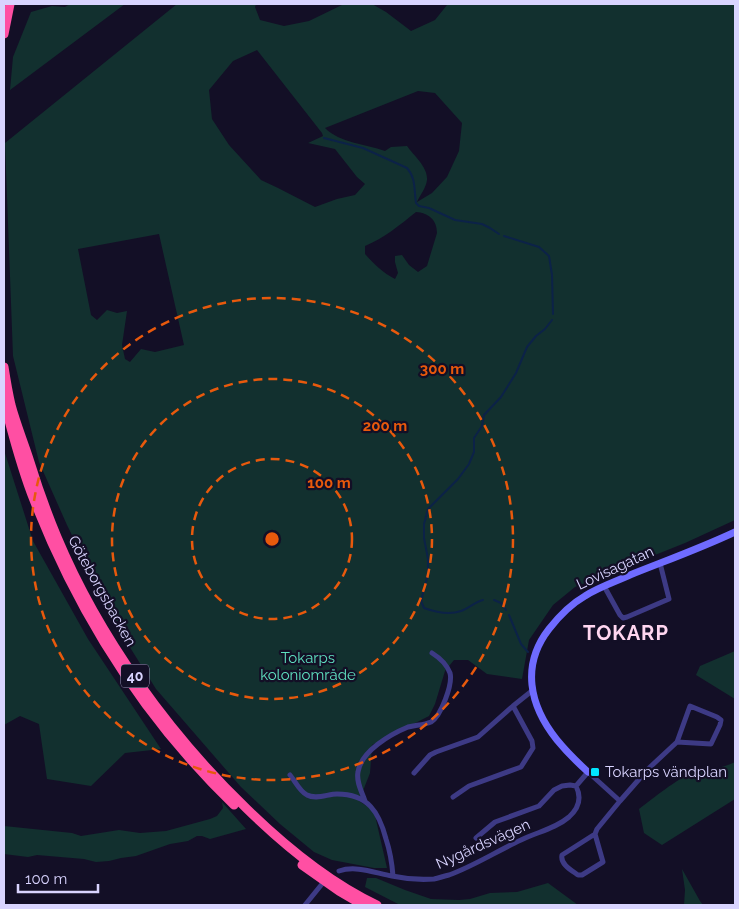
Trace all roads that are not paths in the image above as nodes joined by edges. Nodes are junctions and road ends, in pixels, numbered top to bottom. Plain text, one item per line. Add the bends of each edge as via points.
1 (10, 4) edge
2 (4, 34) edge
3 (4, 368) edge
4 (4, 402) edge
5 (735, 532) edge
6 (660, 563) junction
7 (604, 586) junction
8 (432, 653) dead end
9 (533, 690) junction
10 (513, 706) junction
11 (677, 742) junction
12 (588, 772) junction
13 (414, 773) dead end
14 (290, 775) dead end
15 (576, 786) junction
16 (453, 798) dead end
17 (365, 801) junction
18 (620, 801) junction
19 (595, 834) junction
20 (476, 838) dead end
21 (340, 871) dead end
22 (393, 876) junction
23 (322, 884) dead end
24 (305, 905) edge
25 (363, 905) edge
26 (377, 905) edge

1 - 2 highway
3 - 26 highway, Göteborgsbacken / 40 via 12,406 58,538 100,622 148,696 199,760 264,826 323,873
4 - 25 highway, Göteborgsbacken / 40 via 33,498 67,576 93,626 152,713 204,775 260,830 318,877
5 - 6 street, Lovisagatan
6 - 7 street, Lovisagatan
6 - 7 street via 669,599 627,617 620,616
7 - 9 street, Lovisagatan via 568,608 542,638 533,661
8 - 17 street via 449,670 450,682 443,706 433,720 384,739 371,750 358,771
9 - 10 street
9 - 12 street, Lovisagatan via 553,735
10 - 13 street via 478,737 436,752
10 - 16 street via 534,748 521,766 469,786
11 - 11 street via 712,744 720,720 690,706
11 - 18 street
12 - 15 street
12 - 18 street, Lovisagatan
14 - 17 street via 307,796 336,794
15 - 20 street, Nygårdsvägen via 562,786 554,790 539,806 495,822
15 - 22 street, Nygårdsvägen via 580,796 578,807 551,829 523,839 460,871 437,878
17 - 22 street via 376,811 383,825
18 - 19 street
19 - 19 street via 603,862 578,875 562,862 562,855
21 - 22 street, Nygårdsvägen via 351,869
23 - 24 street

